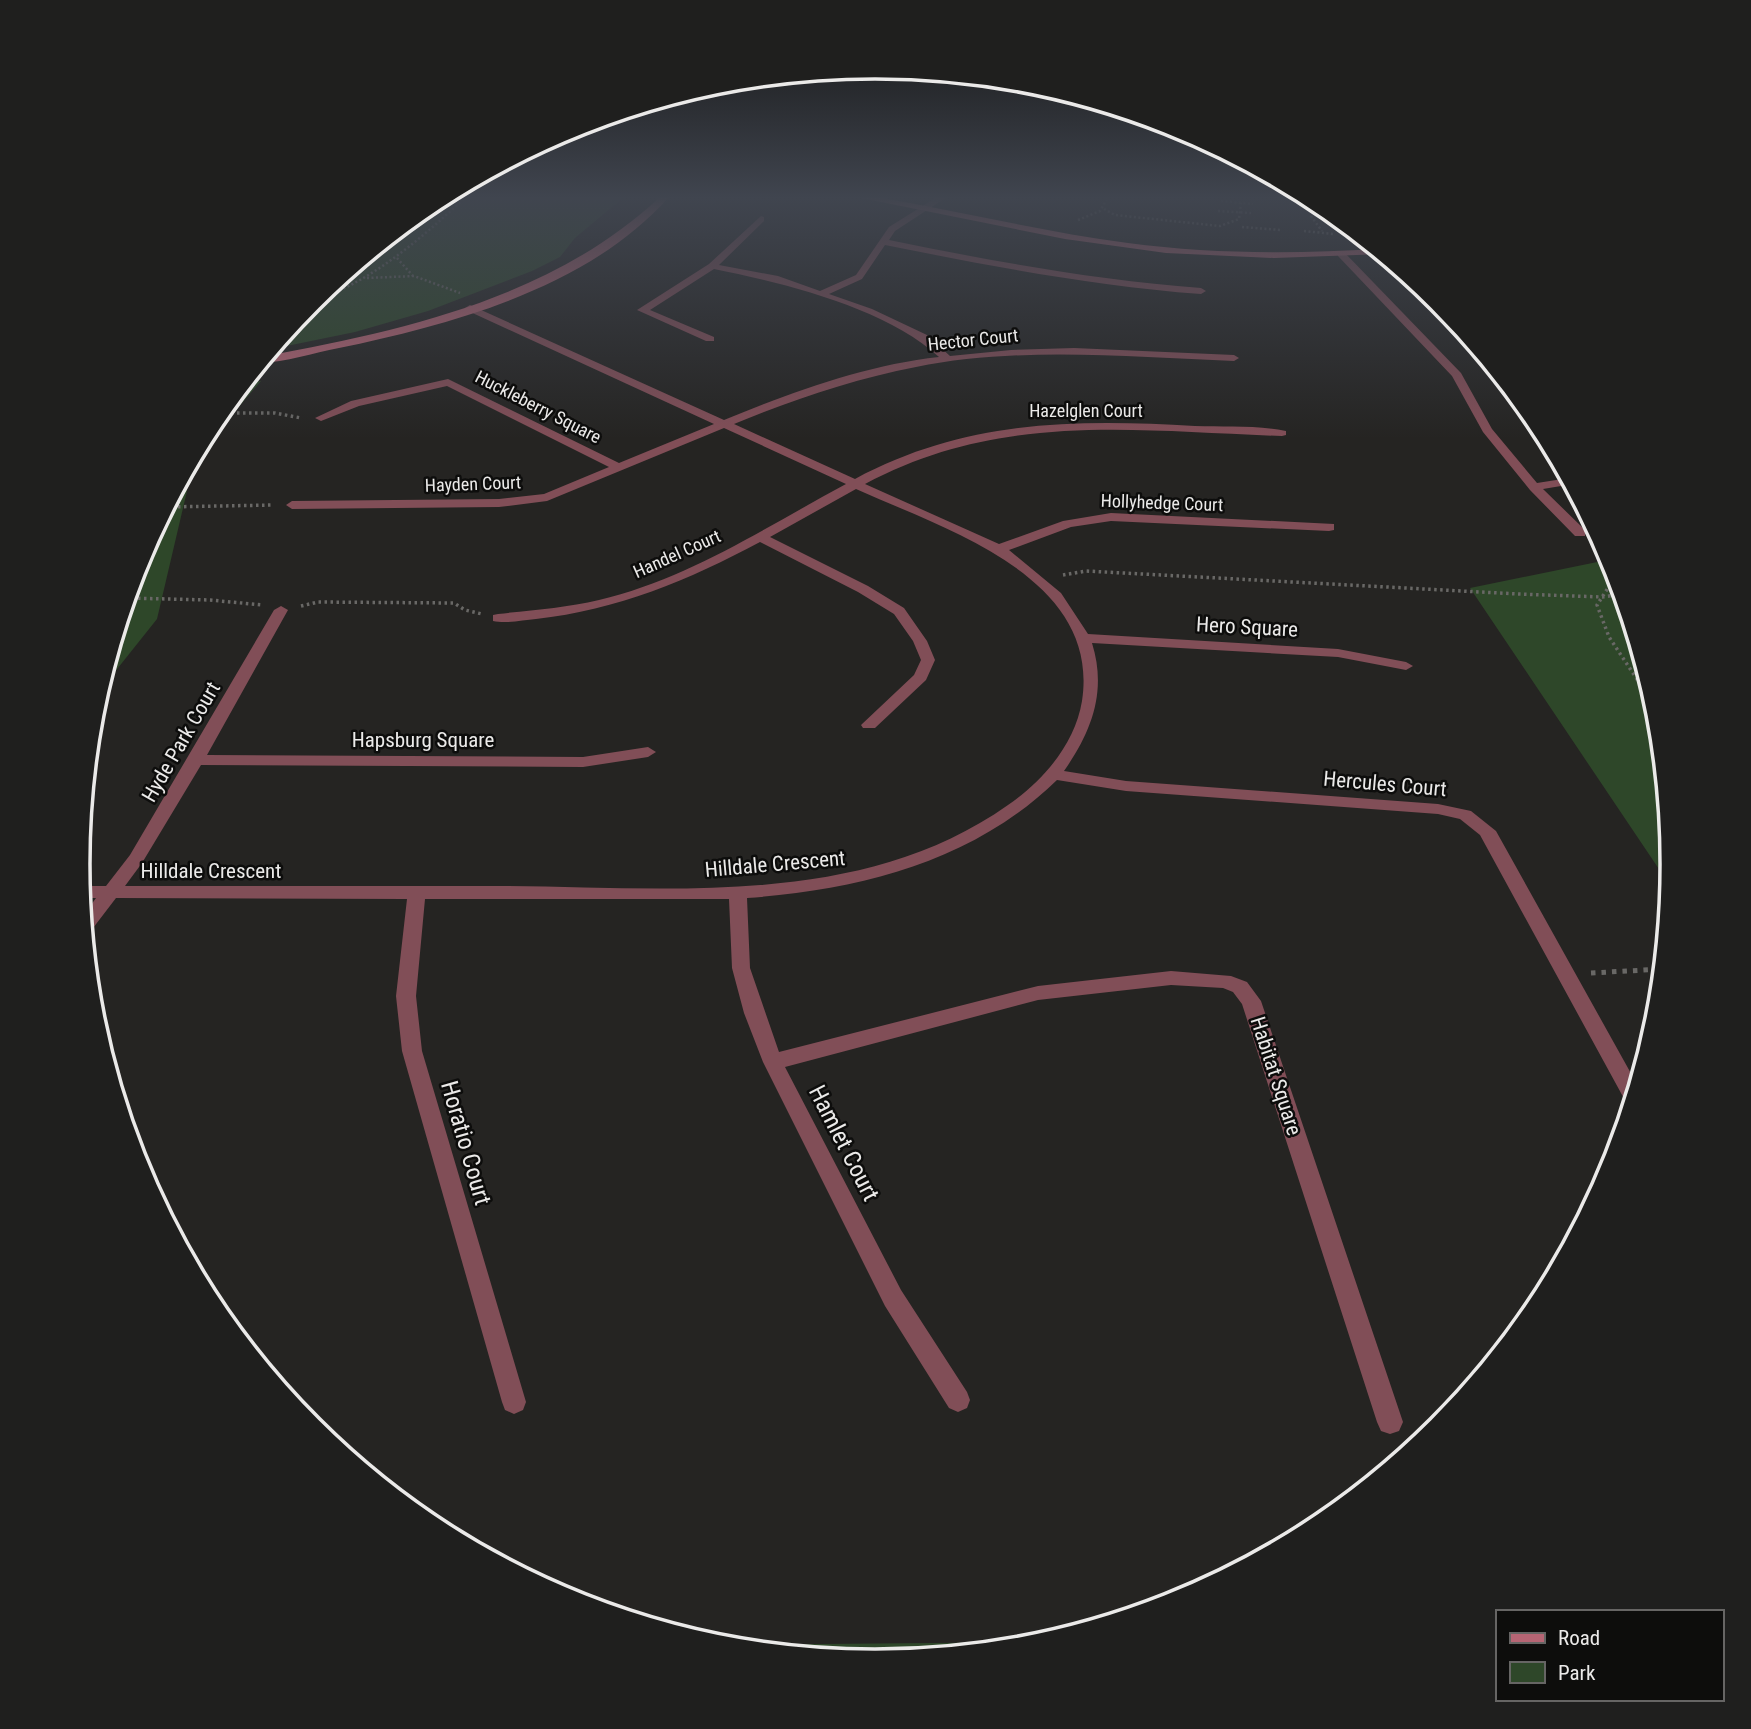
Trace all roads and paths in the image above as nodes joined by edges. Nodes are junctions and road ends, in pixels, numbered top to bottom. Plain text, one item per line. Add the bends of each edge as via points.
1 (366, 278) joint
2 (374, 278) edge
3 (419, 278) edge
4 (543, 278) edge
5 (693, 278) edge
6 (773, 278) edge
7 (857, 278) edge
8 (1024, 278) edge
9 (1075, 278) edge
10 (1364, 278) edge
11 (1018, 283) dead end
12 (341, 289) edge
13 (1201, 291) dead end
14 (460, 293) dead end
15 (820, 294) junction
16 (470, 308) junction
17 (710, 339) dead end
18 (276, 357) edge
19 (1234, 358) dead end
20 (947, 359) junction
21 (233, 413) edge
22 (321, 418) joint
23 (725, 424) junction
24 (1282, 433) dead end
25 (618, 467) junction
26 (1562, 483) edge
27 (858, 484) junction
28 (1534, 487) junction
29 (292, 505) joint
30 (176, 507) edge
31 (1329, 527) dead end
32 (1580, 533) dead end
33 (760, 537) junction
34 (999, 549) junction
35 (1042, 580) junction
36 (1610, 585) edge
37 (1613, 595) edge
38 (1602, 597) junction
39 (136, 598) edge
40 (281, 610) junction
41 (498, 618) joint
42 (1085, 638) junction
43 (1406, 666) dead end
44 (1639, 683) edge
45 (869, 725) dead end
46 (648, 752) dead end
47 (196, 760) junction
48 (1054, 774) junction
49 (738, 891) junction
50 (91, 892) edge
51 (110, 892) junction
52 (417, 893) junction
53 (91, 917) edge
54 (1655, 969) edge
55 (1567, 974) junction
56 (774, 1062) junction
57 (1628, 1088) edge
58 (958, 1400) dead end
59 (514, 1402) dead end
60 (1390, 1422) dead end

1 - 2 path
1 - 12 path
3 - 14 path
4 - 16 street
5 - 17 street via 642,310
6 - 15 street
7 - 15 street
8 - 11 street
9 - 13 street
10 - 28 street via 1457,375 1487,430
15 - 20 street via 896,322 923,337
16 - 18 street via 357,341
16 - 23 street, Hilldale Crescent
19 - 20 street, Hector Court via 1074,351
20 - 23 street, Hector Court via 820,388
21 - 22 path
22 - 25 street, Huckleberry Square via 355,403 448,382
23 - 25 street, Hayden Court
23 - 27 street, Hilldale Crescent
24 - 27 street, Hazelglen Court via 1073,425 1003,431 929,450
25 - 29 street, Hayden Court via 524,501
26 - 28 street
27 - 33 street, Handel Court
27 - 34 street, Hilldale Crescent
28 - 32 street
29 - 30 path
31 - 34 street, Hollyhedge Court via 1098,518 1062,524
33 - 41 street, Handel Court via 658,586 613,601
33 - 45 street via 899,611 920,641 928,660 921,677
34 - 35 street, Hilldale Crescent
35 - 38 path via 1086,571
35 - 42 street, Hilldale Crescent
36 - 38 path
37 - 38 path
38 - 44 path via 1597,605 1609,636
39 - 40 path via 251,602
40 - 41 path via 318,602 454,603
40 - 47 street, Hyde Park Court
42 - 43 street, Hero Square via 1338,653
42 - 48 street, Hilldale Crescent via 1092,668 1089,708 1076,743
46 - 47 street, Hapsburg Square via 583,762
47 - 51 street, Hyde Park Court via 136,859
48 - 49 street, Hilldale Crescent via 1022,804 946,849 853,878
48 - 55 street, Hercules Court via 1126,786 1438,809 1465,815 1487,831
49 - 52 street, Hilldale Crescent
49 - 56 street, Hamlet Court via 741,968
50 - 51 street, Hilldale Crescent
51 - 52 street, Hilldale Crescent
51 - 53 street, Hyde Park Court
52 - 59 street, Horatio Court via 406,996 412,1051
54 - 55 path
55 - 57 street, Hercules Court
56 - 58 street, Hamlet Court via 893,1297
56 - 60 street, Habitat Square via 1038,993 1171,978 1224,981 1240,988 1251,1001

